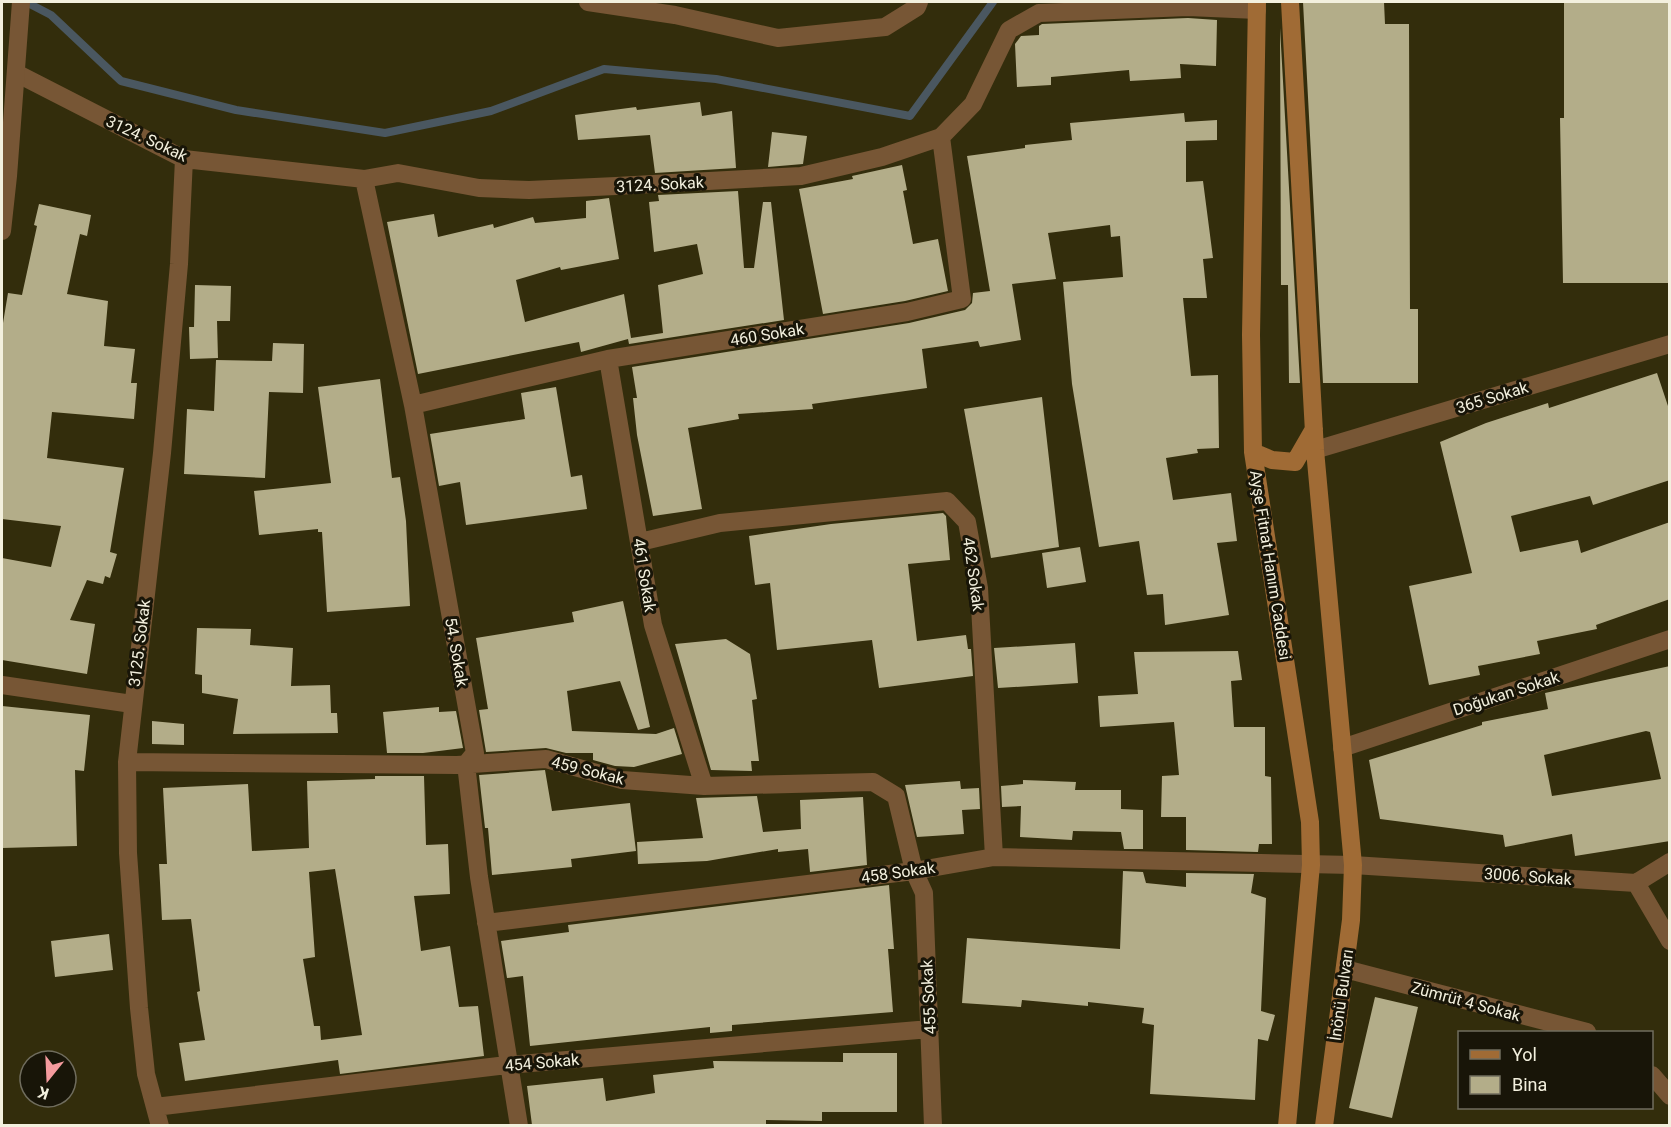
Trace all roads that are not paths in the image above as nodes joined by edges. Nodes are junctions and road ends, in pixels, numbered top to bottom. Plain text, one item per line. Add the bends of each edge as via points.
1 (21, 2) edge
2 (588, 2) edge
3 (919, 2) edge
4 (1290, 2) edge
5 (1257, 6) edge
6 (674, 8) edge
7 (16, 73) junction
8 (941, 137) junction
9 (184, 159) junction
10 (364, 179) junction
11 (2, 231) edge
12 (1670, 344) edge
13 (608, 359) junction
14 (413, 405) junction
15 (1314, 429) junction
16 (1315, 450) junction
17 (1253, 452) junction
18 (640, 542) junction
19 (1670, 639) edge
20 (2, 685) edge
21 (132, 704) junction
22 (1342, 748) junction
23 (127, 762) junction
24 (466, 764) junction
25 (704, 786) junction
26 (994, 857) junction
27 (1670, 862) edge
28 (1311, 865) junction
29 (1353, 865) junction
30 (914, 871) junction
31 (1636, 883) junction
32 (486, 922) junction
33 (1670, 941) edge
34 (1345, 969) junction
35 (930, 1029) junction
36 (1583, 1031) edge
37 (507, 1065) junction
38 (1653, 1076) edge
39 (1670, 1096) edge
40 (155, 1107) junction
41 (160, 1125) edge
42 (519, 1125) edge
43 (933, 1125) edge
44 (1287, 1125) edge
45 (1324, 1125) edge

1 - 7 street
2 - 6 street
3 - 6 street via 885,27 778,38
4 - 15 main road
5 - 8 street, 3124. Sokak via 1039,13 1009,30 973,105
5 - 17 main road, Ayşe Fitnat Hanım Caddesi via 1251,335
7 - 9 street, 3124. Sokak
7 - 11 street
8 - 10 street, 3124. Sokak via 882,157 801,176 529,190 479,188 398,173
8 - 13 street, 460 Sokak via 962,299 907,312
9 - 10 street, 3124. Sokak
9 - 21 street, 3125. Sokak via 162,453
10 - 14 street, 54. Sokak
12 - 16 street, 365 Sokak
13 - 14 street, 460 Sokak
13 - 18 street, 461 Sokak
14 - 24 street, 54. Sokak via 475,753
15 - 16 main road
15 - 17 main road via 1295,462 1272,460
16 - 22 main road
17 - 28 main road, Ayşe Fitnat Hanım Caddesi via 1310,822
18 - 25 street, 461 Sokak via 653,625
18 - 26 street, 462 Sokak via 720,523 947,501 967,522 979,588
19 - 22 street, Doğukan Sokak
20 - 21 street
21 - 23 street, 3125. Sokak
22 - 29 main road
23 - 24 street, 459 Sokak
23 - 40 street, 3125. Sokak via 128,853 137,984 146,1074
24 - 25 street, 459 Sokak via 546,759 622,780
24 - 32 street, 54. Sokak
25 - 30 street, 459 Sokak via 873,782 896,796
26 - 28 street, 458 Sokak
26 - 30 street, 458 Sokak
27 - 31 street
28 - 29 street, 3006. Sokak
28 - 44 main road, Ayşe Fitnat Hanım Caddesi
29 - 31 street, 3006. Sokak
29 - 34 main road, İnönü Bulvarı
30 - 32 street, 458 Sokak
30 - 35 street, 455 Sokak via 924,892
31 - 33 street
32 - 37 street, 54. Sokak
34 - 36 street, Zümrüt 4 Sokak
34 - 45 main road, İnönü Bulvarı
35 - 37 street, 454 Sokak
35 - 43 street, 455 Sokak
37 - 40 street, 454 Sokak
37 - 42 street, 54. Sokak
38 - 39 street
40 - 41 street, 3125. Sokak

